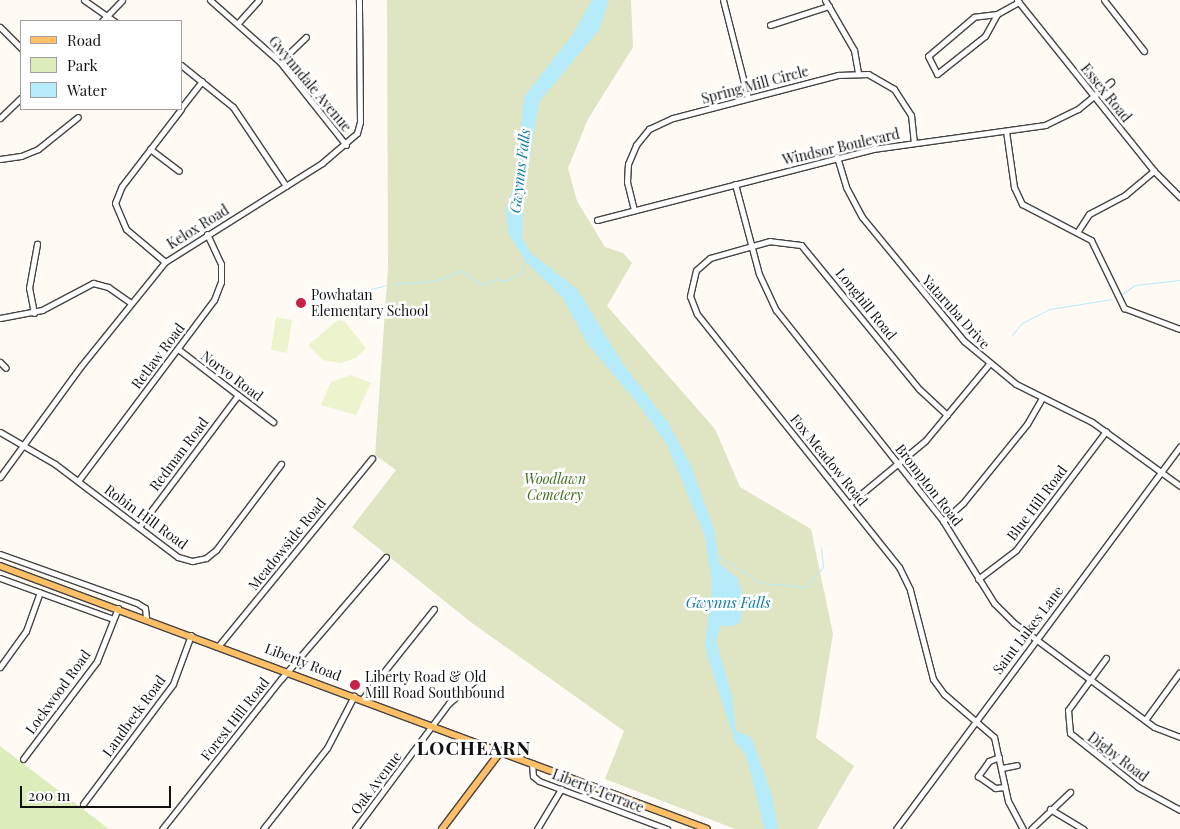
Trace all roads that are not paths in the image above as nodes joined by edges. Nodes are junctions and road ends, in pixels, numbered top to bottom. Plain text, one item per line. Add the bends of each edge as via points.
1 (84, 0) edge
2 (122, 0) edge
3 (210, 0) edge
4 (259, 0) edge
5 (360, 0) edge
6 (723, 0) edge
7 (825, 0) edge
8 (1104, 0) edge
9 (1018, 1) edge
10 (829, 6) junction
11 (997, 14) junction
12 (106, 17) junction
13 (103, 20) edge
14 (112, 20) edge
15 (238, 22) junction
16 (770, 25) dead end
17 (0, 27) edge
18 (306, 37) dead end
19 (20, 47) edge
20 (1144, 50) dead end
21 (280, 62) junction
22 (182, 66) edge
23 (858, 72) junction
24 (202, 81) junction
25 (1111, 82) dead end
26 (1094, 96) junction
27 (748, 98) junction
28 (20, 99) edge
29 (182, 107) edge
30 (179, 110) edge
31 (78, 117) dead end
32 (0, 118) edge
33 (1006, 131) junction
34 (914, 142) junction
35 (346, 145) junction
36 (150, 149) junction
37 (837, 157) junction
38 (0, 159) edge
39 (178, 171) dead end
40 (1154, 171) junction
41 (735, 184) junction
42 (286, 186) junction
43 (1180, 197) edge
44 (634, 210) junction
45 (597, 220) dead end
46 (1078, 231) junction
47 (207, 234) junction
48 (37, 244) dead end
49 (752, 246) junction
50 (165, 262) junction
51 (131, 303) junction
52 (34, 313) junction
53 (0, 318) edge
54 (1180, 329) edge
55 (178, 349) junction
56 (0, 362) edge
57 (989, 364) junction
58 (6, 368) dead end
59 (238, 395) junction
60 (1042, 398) junction
61 (947, 416) junction
62 (273, 422) dead end
63 (1106, 431) junction
64 (0, 432) edge
65 (24, 446) junction
66 (1180, 446) edge
67 (372, 458) dead end
68 (281, 464) dead end
69 (899, 464) junction
70 (1161, 472) junction
71 (0, 477) edge
72 (78, 481) junction
73 (1180, 486) edge
74 (849, 504) junction
75 (943, 520) junction
76 (139, 527) junction
77 (0, 554) edge
78 (386, 557) dead end
79 (0, 566) edge
80 (0, 578) edge
81 (978, 579) junction
82 (40, 592) junction
83 (118, 608) junction
84 (434, 608) dead end
85 (146, 618) junction
86 (113, 619) junction
87 (191, 634) junction
88 (1035, 639) junction
89 (220, 644) junction
90 (1106, 658) dead end
91 (0, 667) edge
92 (289, 670) junction
93 (1180, 672) edge
94 (478, 678) dead end
95 (1090, 679) junction
96 (354, 695) junction
97 (362, 698) junction
98 (976, 720) junction
99 (1145, 720) junction
100 (433, 725) junction
101 (1180, 737) edge
102 (501, 751) junction
103 (1000, 757) junction
104 (24, 759) dead end
105 (532, 763) junction
106 (1017, 765) dead end
107 (1002, 768) junction
108 (1005, 787) junction
109 (561, 789) junction
110 (1070, 792) dead end
111 (83, 804) dead end
112 (1050, 809) junction
113 (1180, 810) edge
114 (162, 829) edge
115 (263, 829) edge
116 (355, 829) edge
117 (442, 829) edge
118 (537, 829) edge
119 (667, 829) edge
120 (707, 829) edge
121 (896, 829) edge
122 (1023, 829) edge
123 (1031, 829) edge
124 (1083, 829) edge

1 - 12 street
2 - 12 street
3 - 15 street, Gwynndale Avenue
4 - 15 street
5 - 35 street, Kelox Road via 360,122 357,133
6 - 27 street
7 - 10 street
8 - 20 street
9 - 11 street
9 - 26 street, Essex Road
10 - 16 street
10 - 23 street via 854,50
11 - 11 street via 985,36 937,74 928,56 974,17
12 - 13 street
12 - 14 street
15 - 21 street, Gwynndale Avenue
17 - 19 street
18 - 21 street
21 - 35 street, Gwynndale Avenue
22 - 24 street
23 - 27 street, Spring Mill Circle
23 - 34 street via 886,83 902,97 911,115
24 - 29 street
24 - 42 street via 243,119
25 - 26 street, Windsor Boulevard
26 - 33 street, Windsor Boulevard via 1056,121
26 - 40 street, Essex Road
27 - 44 street, Spring Mill Circle via 673,118 649,129 636,145 628,164 627,182
28 - 32 street
30 - 36 street
31 - 38 street via 34,151
33 - 34 street, Windsor Boulevard
33 - 46 street via 1017,198 1028,208
34 - 37 street, Windsor Boulevard
35 - 42 street, Kelox Road
36 - 39 street
36 - 50 street via 122,186 116,210 126,228
37 - 41 street, Windsor Boulevard
37 - 57 street, Yataruba Drive via 846,186 862,217 954,330
40 - 43 street, Essex Road
40 - 46 street via 1125,196 1089,214
41 - 44 street, Windsor Boulevard
41 - 49 street, Brompton Road
42 - 47 street, Kelox Road
44 - 45 street, Windsor Boulevard
46 - 54 street via 1095,247 1124,308
47 - 50 street, Kelox Road
47 - 55 street, Retlaw Road via 218,256 221,282 211,305
48 - 52 street via 29,288
49 - 61 street, Longhill Road via 786,240 806,250 919,389
49 - 69 street, Brompton Road via 776,310
49 - 74 street, Fox Meadow Road via 716,256 700,265 691,281 692,303
50 - 51 street, Kelox Road
51 - 52 street via 108,287 93,283
51 - 65 street, Kelox Road
52 - 53 street
55 - 59 street, Norvo Road
55 - 72 street, Retlaw Road
56 - 58 street
57 - 60 street, Yataruba Drive
57 - 61 street
59 - 62 street, Norvo Road
59 - 76 street, Redman Road
60 - 63 street, Yataruba Drive
60 - 75 street via 1027,424 963,503
61 - 69 street
63 - 70 street, Yataruba Drive
63 - 81 street, Blue Hill Road via 1016,550
64 - 65 street, Robin Hill Road
65 - 71 street, Kelox Road
65 - 72 street, Robin Hill Road
66 - 70 street, Saint Lukes Lane
67 - 89 street, Meadowside Road
68 - 76 street, Robin Hill Road via 206,558 192,561 178,557
69 - 74 street
69 - 75 street, Brompton Road
70 - 73 street, Yataruba Drive
70 - 88 street, Saint Lukes Lane
72 - 76 street, Robin Hill Road
74 - 98 street, Fox Meadow Road via 905,579 933,679 952,702
75 - 81 street, Brompton Road
77 - 85 street via 137,603 145,608
78 - 92 street, Forest Hill Road
79 - 83 main road, Liberty Road
80 - 82 street
81 - 88 street, Brompton Road via 1003,613
82 - 86 street
82 - 91 street via 26,631
83 - 85 main road, Liberty Road
83 - 86 street, Lockwood Road
84 - 97 street
85 - 87 main road, Liberty Road
86 - 104 street, Lockwood Road via 93,668
87 - 89 main road, Liberty Road
87 - 111 street, Landbeck Road via 173,684
88 - 95 street, Brompton Road
88 - 98 street, Saint Lukes Lane
89 - 92 main road, Liberty Road
90 - 95 street, Digby Road
92 - 96 main road, Liberty Road
92 - 114 street, Forest Hill Road
93 - 99 street
94 - 100 street, Oak Avenue via 454,698
95 - 99 street, Brompton Road
95 - 113 street, Digby Road via 1068,710 1070,733 1138,787
96 - 97 main road, Liberty Road
96 - 115 street via 327,748
97 - 100 main road, Liberty Road
98 - 103 street, Fox Meadow Road via 994,736
98 - 121 street, Saint Lukes Lane
99 - 101 street, Brompton Road via 1159,731
100 - 102 main road, Liberty Road
100 - 116 street, Oak Avenue
102 - 105 main road, Liberty Road
102 - 117 main road
103 - 107 street, Fox Meadow Road
103 - 108 street via 989,761 978,776 995,788
105 - 109 street, Liberty Terrace via 536,779
105 - 120 main road, Liberty Road
106 - 107 street
107 - 108 street, Fox Meadow Road
108 - 122 street, Fox Meadow Road via 1012,811
109 - 118 street
109 - 119 street, Liberty Terrace
110 - 112 street
112 - 123 street
112 - 124 street

